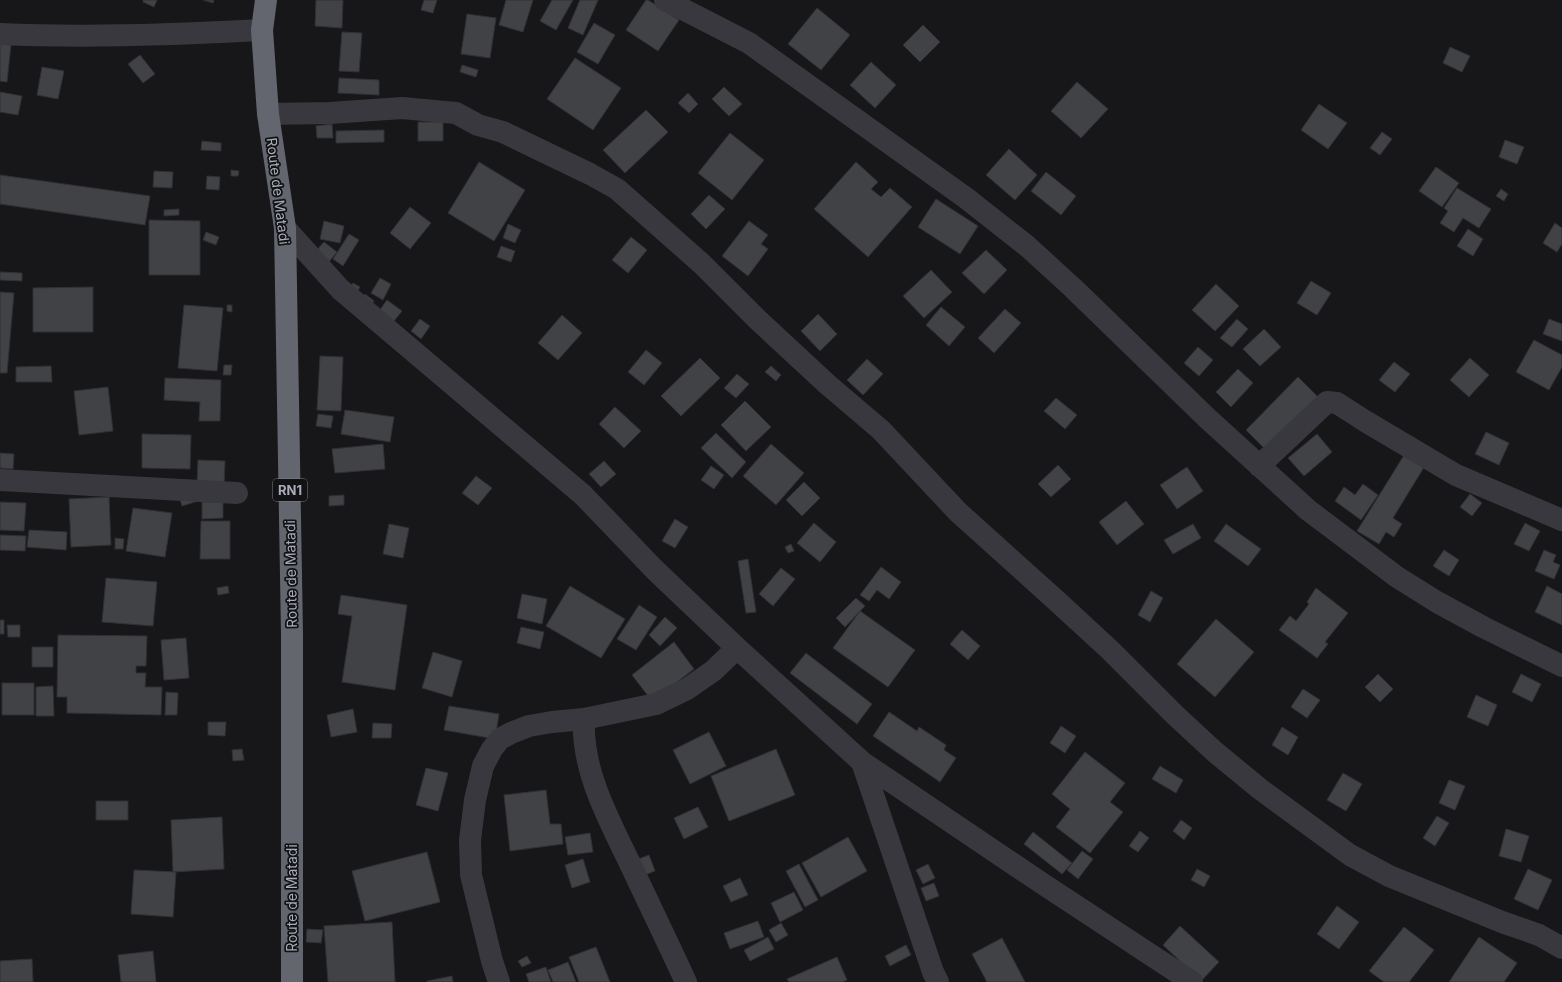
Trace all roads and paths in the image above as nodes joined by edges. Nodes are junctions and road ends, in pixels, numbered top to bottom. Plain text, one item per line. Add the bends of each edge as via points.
1 (266, 0) edge
2 (665, 0) edge
3 (262, 30) junction
4 (0, 34) edge
5 (268, 114) junction
6 (285, 228) junction
7 (1259, 466) junction
8 (0, 480) edge
9 (237, 493) dead end
10 (1562, 520) edge
11 (737, 648) junction
12 (1562, 666) edge
13 (584, 720) junction
14 (862, 762) junction
15 (1562, 948) edge
16 (292, 982) edge
17 (499, 982) edge
18 (686, 982) edge
19 (938, 982) edge
20 (1192, 982) edge

1 - 3 highway, Route de Matadi / RN1
2 - 7 street via 749,43 966,198 1073,288
3 - 4 street via 165,35
3 - 5 highway, Route de Matadi / RN1
5 - 6 highway, Route de Matadi / RN1
5 - 15 street via 330,114 402,108 456,113 503,132 617,189 702,264 827,384 881,430 958,512 1059,602 1215,752 1260,789 1350,855 1389,876 1539,935
6 - 11 street via 340,289 583,495 655,570
6 - 16 highway, Route de Matadi / RN1 via 292,634
7 - 10 street via 1327,402 1337,404 1456,475
7 - 12 street via 1308,510 1397,577 1483,627
8 - 9 street
11 - 13 street via 713,671 687,689 656,704
11 - 14 street
13 - 17 street via 529,726 511,733 500,739 483,766 470,840 471,876
13 - 18 street via 589,764 603,804
14 - 19 street
14 - 20 street

